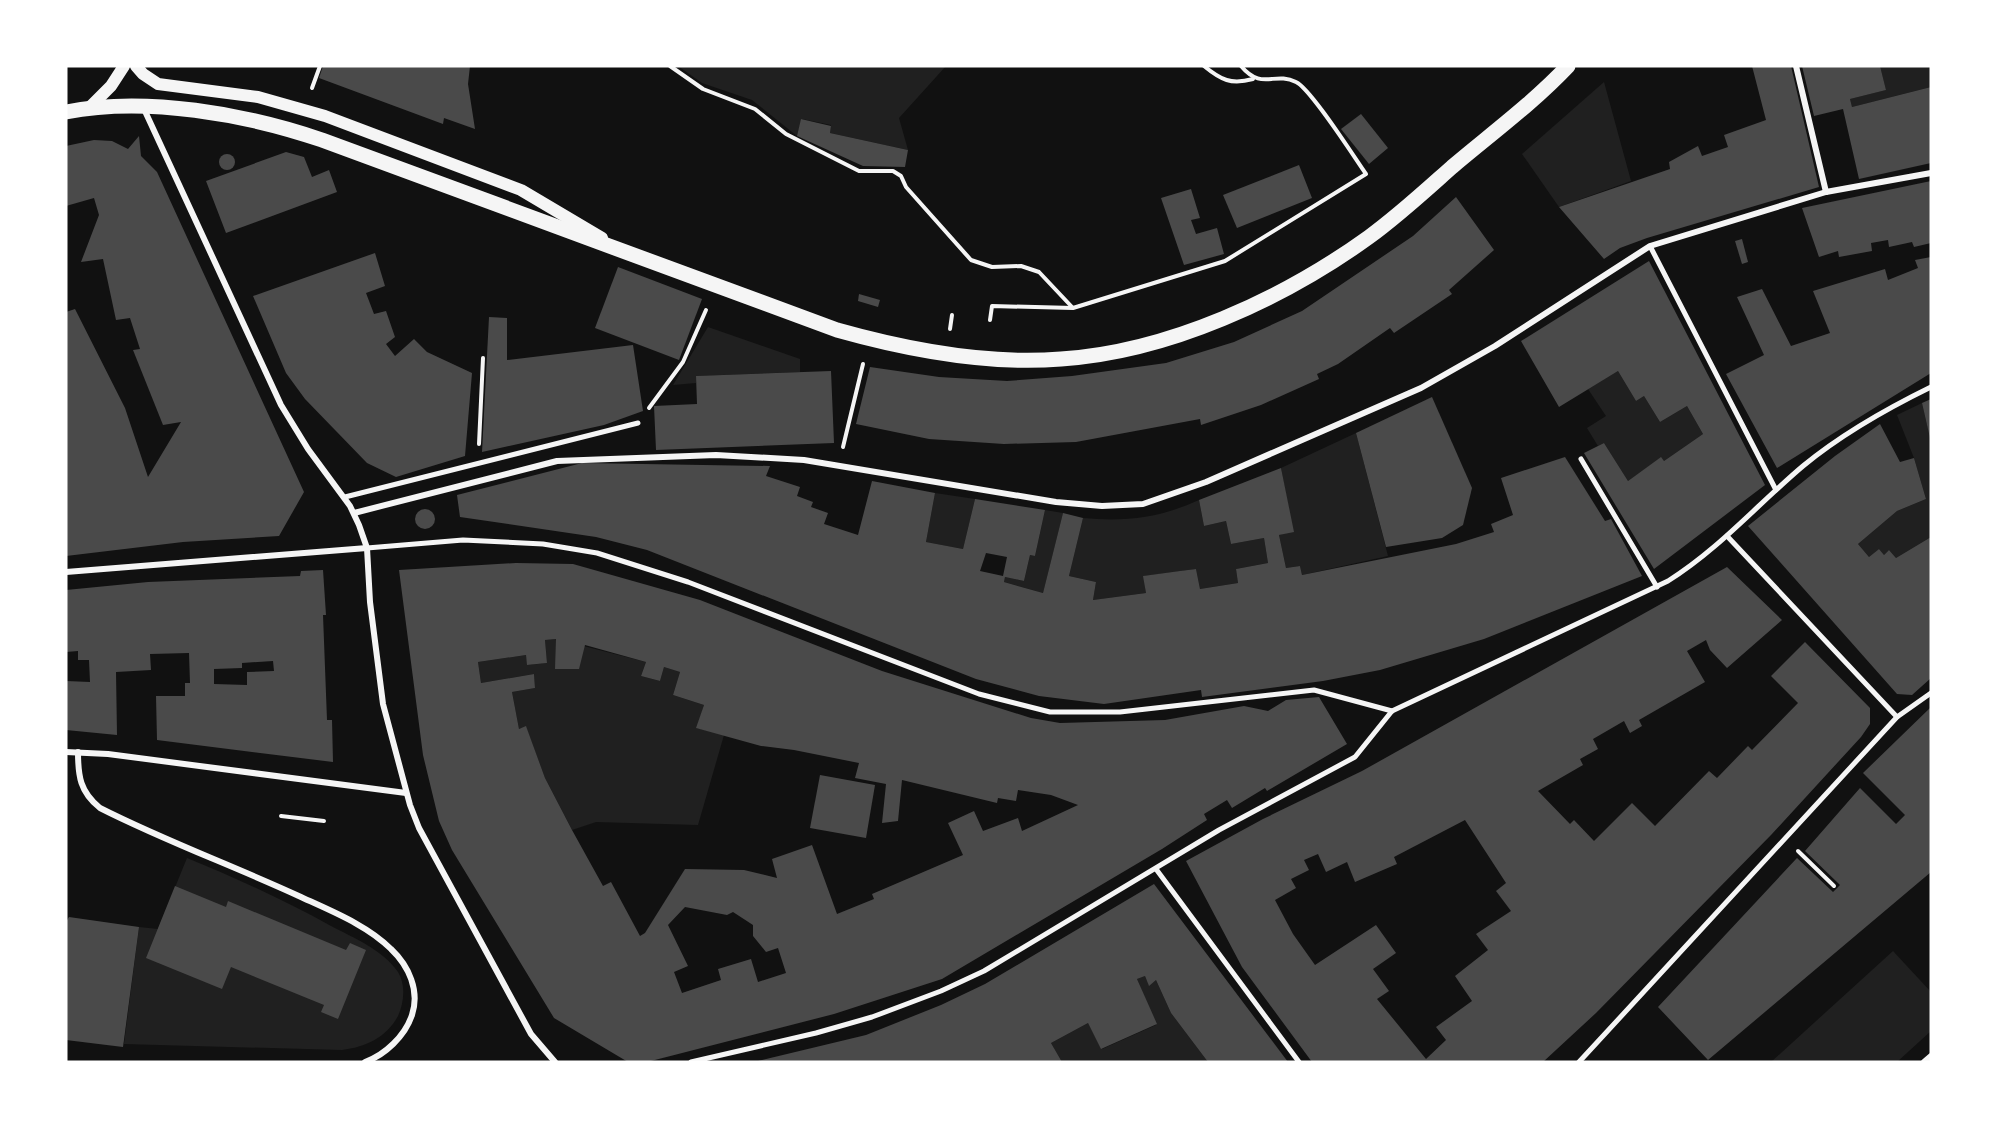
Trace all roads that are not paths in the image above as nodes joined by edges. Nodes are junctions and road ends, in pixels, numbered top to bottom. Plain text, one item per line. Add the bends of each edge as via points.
1 (124, 66) edge
2 (136, 66) edge
3 (1568, 66) edge
4 (1573, 66) edge
5 (1796, 66) edge
6 (1554, 81) junction
7 (89, 108) junction
8 (143, 108) junction
9 (66, 112) edge
10 (1931, 173) edge
11 (1826, 192) junction
12 (1650, 246) junction
13 (623, 252) junction
14 (1931, 387) edge
15 (638, 423) road end
16 (1581, 459) dead end
17 (1776, 490) junction
18 (345, 498) junction
19 (354, 513) junction
20 (1727, 536) junction
21 (367, 548) junction
22 (66, 572) edge
23 (1657, 586) junction
24 (1931, 693) edge
25 (1392, 711) junction
26 (1897, 717) junction
27 (66, 752) edge
28 (78, 752) junction
29 (406, 793) junction
30 (1156, 869) junction
31 (1931, 1056) edge
32 (365, 1062) edge
33 (555, 1062) edge
34 (691, 1062) edge
35 (1299, 1062) edge
36 (1579, 1062) edge
37 (1924, 1062) edge

1 - 7 main road
2 - 13 main road via 158,84 292,105 501,181 532,195
3 - 6 main road
4 - 6 main road
5 - 11 street
6 - 13 main road via 1380,228 1312,274 1220,318 1101,354 1018,359 905,347 827,326
7 - 8 main road
7 - 9 main road
8 - 13 main road via 207,112 285,128
8 - 18 street via 281,405
10 - 11 street
11 - 12 street
12 - 17 street
12 - 19 street via 1495,346 1421,388 1164,498 1122,506 1056,502 839,465 741,455 570,459
14 - 17 street via 1862,423
15 - 18 street
16 - 23 street
17 - 20 street
18 - 19 street
19 - 21 street
20 - 23 street via 1702,558
20 - 26 street
21 - 22 street
21 - 25 street via 463,540 543,544 597,553 688,582 979,694 1050,711 1120,712 1314,690
21 - 29 street via 379,681
23 - 25 street
24 - 26 street
25 - 30 street via 1354,757
26 - 36 street
27 - 28 street
28 - 29 street
28 - 32 street via 81,785 100,808 297,895 379,938 391,949 408,970 413,1010 409,1023 393,1043
29 - 33 street via 419,828 531,1034
30 - 34 street via 1005,960 941,991 844,1025
30 - 35 street
31 - 37 street

